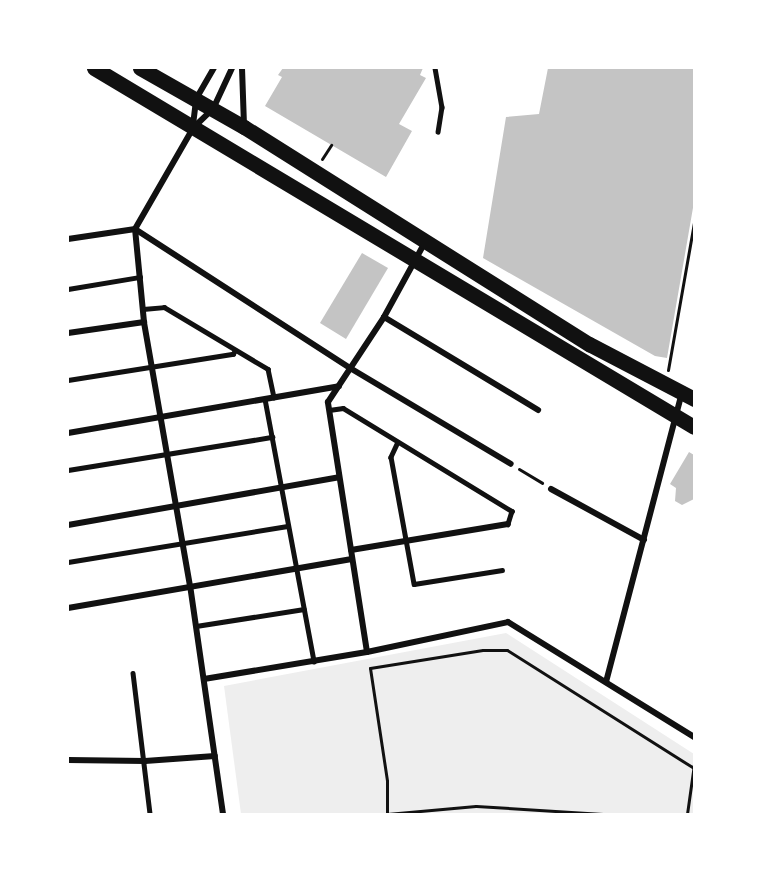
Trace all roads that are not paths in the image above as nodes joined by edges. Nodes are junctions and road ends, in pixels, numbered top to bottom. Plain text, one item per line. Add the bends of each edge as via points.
1 (94, 68) edge
2 (140, 68) edge
3 (214, 68) edge
4 (232, 68) edge
5 (242, 68) edge
6 (435, 68) edge
7 (196, 99) junction
8 (213, 109) junction
9 (244, 126) junction
10 (193, 128) junction
11 (438, 132) dead end
12 (135, 230) junction
13 (68, 239) edge
14 (425, 242) junction
15 (416, 260) junction
16 (140, 277) junction
17 (68, 290) edge
18 (143, 309) junction
19 (384, 317) junction
20 (144, 322) junction
21 (68, 333) edge
22 (235, 350) junction
23 (152, 367) junction
24 (350, 368) junction
25 (68, 380) edge
26 (339, 386) junction
27 (689, 396) edge
28 (274, 397) junction
29 (265, 399) junction
30 (329, 410) junction
31 (538, 410) dead end
32 (160, 417) junction
33 (677, 417) junction
34 (694, 427) edge
35 (68, 433) edge
36 (272, 437) junction
37 (398, 442) junction
38 (167, 454) junction
39 (510, 464) road end
40 (68, 470) edge
41 (339, 477) junction
42 (281, 487) junction
43 (551, 489) road end
44 (175, 506) junction
45 (508, 524) joint
46 (68, 525) edge
47 (287, 526) junction
48 (644, 540) junction
49 (406, 541) junction
50 (181, 543) junction
51 (351, 550) junction
52 (352, 559) junction
53 (68, 562) edge
54 (297, 569) junction
55 (502, 570) dead end
56 (190, 586) junction
57 (68, 608) edge
58 (304, 609) junction
59 (196, 626) junction
60 (367, 652) junction
61 (314, 661) junction
62 (133, 673) dead end
63 (204, 679) junction
64 (606, 682) junction
65 (694, 737) edge
66 (215, 756) junction
67 (68, 760) edge
68 (146, 761) junction
69 (150, 814) edge
70 (223, 814) edge

1 - 10 highway
2 - 7 highway
3 - 7 street
4 - 8 street
5 - 9 street
6 - 11 lane via 442,107
7 - 8 highway
7 - 10 street
8 - 9 highway
8 - 10 street
9 - 14 highway
10 - 12 street
10 - 15 highway
12 - 13 street
12 - 16 street
12 - 24 street
14 - 15 street
14 - 27 highway via 590,344
15 - 19 street
15 - 33 highway
16 - 17 lane
16 - 18 street
18 - 20 street
18 - 22 lane via 164,307
19 - 24 street
19 - 31 street
20 - 21 street
20 - 23 street
22 - 23 lane via 233,354
22 - 28 lane via 268,369
23 - 25 lane
23 - 32 street
24 - 26 street
24 - 39 street
26 - 28 street
26 - 30 street via 328,402
27 - 33 street
28 - 29 street
29 - 32 street
29 - 36 lane
30 - 37 lane via 343,408
30 - 41 street
32 - 35 street
32 - 38 street
33 - 34 highway
33 - 48 street
36 - 38 lane
36 - 42 lane
37 - 45 lane via 512,511
37 - 49 lane via 391,457
38 - 40 lane
38 - 44 street
41 - 42 street
41 - 51 street
42 - 44 street
42 - 47 lane
43 - 48 street
44 - 46 street
44 - 50 street
45 - 49 street
47 - 50 lane
47 - 54 lane
48 - 64 street
49 - 51 street
49 - 55 lane via 414,584
50 - 53 lane
50 - 56 street
51 - 52 street
52 - 54 street
52 - 60 street
54 - 56 street
54 - 58 lane
56 - 57 street
56 - 59 street
58 - 59 lane
58 - 61 lane
59 - 63 street
60 - 61 street
60 - 64 street via 508,622
61 - 63 street
62 - 68 lane
63 - 66 street
64 - 65 street
66 - 68 street
66 - 70 street
67 - 68 street
68 - 69 lane

